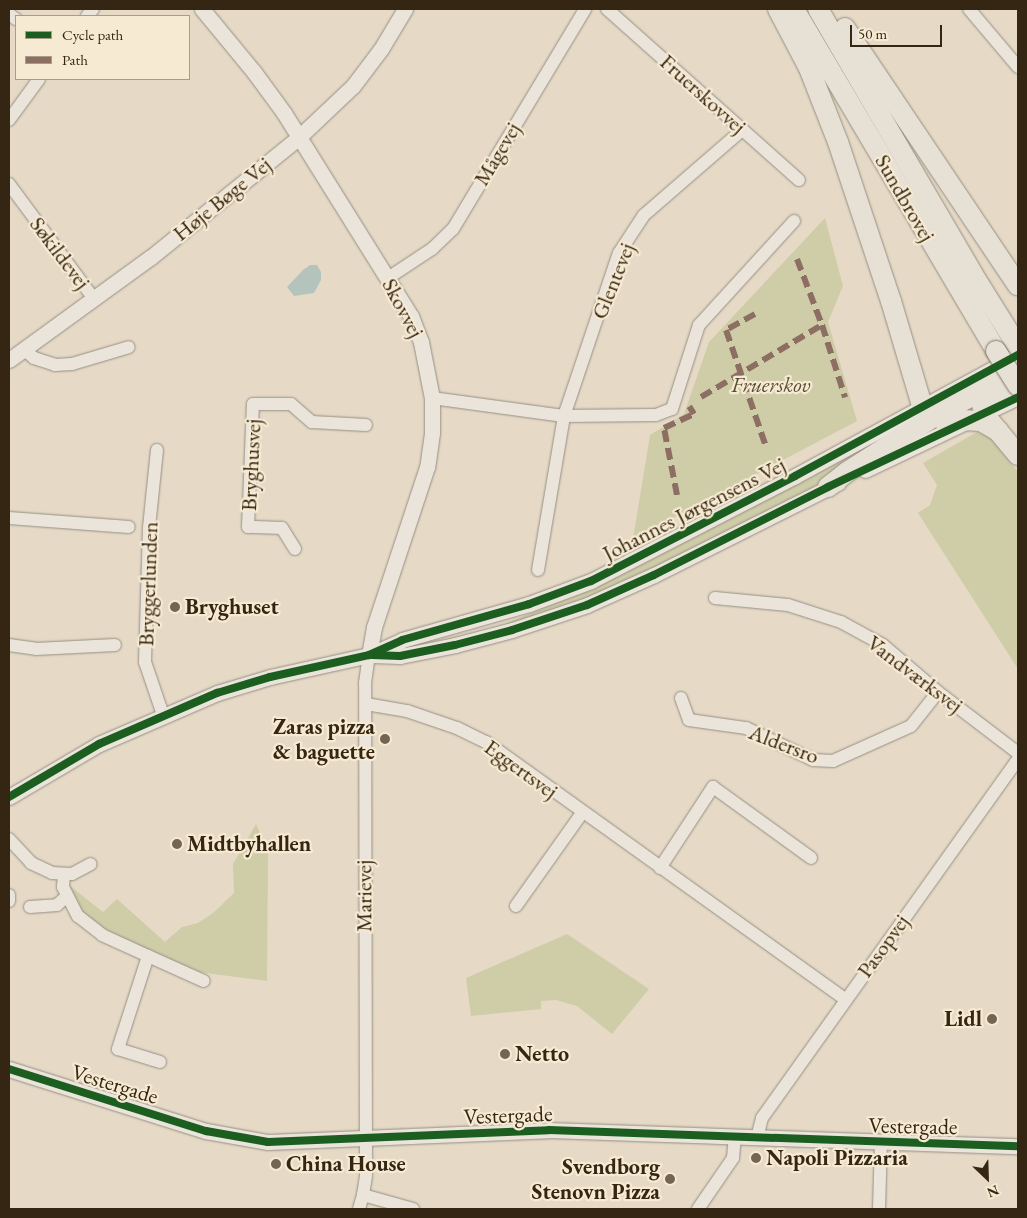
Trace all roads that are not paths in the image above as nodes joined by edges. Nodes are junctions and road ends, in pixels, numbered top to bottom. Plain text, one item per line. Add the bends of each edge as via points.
1 (202, 9) edge
2 (405, 9) edge
3 (585, 9) edge
4 (607, 9) edge
5 (778, 9) edge
6 (794, 9) edge
7 (818, 9) edge
8 (832, 9) edge
9 (969, 9) edge
10 (1018, 67) edge
11 (38, 80) edge
12 (9, 120) edge
13 (742, 130) junction
14 (299, 137) junction
15 (799, 180) dead end
16 (9, 184) edge
17 (794, 221) dead end
18 (388, 278) junction
19 (1018, 285) edge
20 (94, 299) junction
21 (129, 347) dead end
22 (1017, 347) edge
23 (25, 350) junction
24 (9, 360) edge
25 (1018, 370) edge
26 (1018, 382) edge
27 (1018, 386) edge
28 (1018, 397) edge
29 (432, 398) junction
30 (930, 411) junction
31 (564, 416) junction
32 (976, 417) junction
33 (366, 425) dead end
34 (157, 450) dead end
35 (1018, 455) edge
36 (828, 488) junction
37 (9, 518) edge
38 (128, 527) dead end
39 (295, 548) dead end
40 (538, 570) dead end
41 (715, 598) dead end
42 (9, 645) edge
43 (114, 645) dead end
44 (370, 655) junction
45 (938, 692) junction
46 (681, 698) dead end
47 (366, 704) junction
48 (162, 715) junction
49 (1018, 753) edge
50 (1018, 759) edge
51 (9, 797) edge
52 (582, 813) junction
53 (9, 839) edge
54 (811, 858) dead end
55 (91, 864) dead end
56 (660, 868) junction
57 (64, 875) junction
58 (9, 895) edge
59 (67, 896) junction
60 (9, 901) edge
61 (516, 906) dead end
62 (30, 907) dead end
63 (148, 956) junction
64 (204, 982) dead end
65 (845, 999) junction
66 (160, 1062) dead end
67 (9, 1069) edge
68 (734, 1136) junction
69 (364, 1138) junction
70 (757, 1138) junction
71 (881, 1143) junction
72 (1018, 1146) edge
73 (363, 1195) junction
74 (359, 1209) edge
75 (413, 1209) edge
76 (698, 1209) edge
77 (879, 1209) edge

1 - 14 street, Skovvej via 254,72
2 - 14 street, Høje Bøge Vej via 353,86
3 - 18 street, Mågevej via 453,229 432,249
4 - 13 street, Fruerskovvej
5 - 30 main road via 808,68 838,142 918,394
6 - 27 main road, Sundbrovej, bridge
7 - 22 main road, Sundbrovej
8 - 19 main road
9 - 10 street
11 - 12 street
13 - 15 street, Fruerskovvej
13 - 31 street, Glentevej via 644,215 619,253
14 - 18 street, Skovvej
14 - 20 street, Høje Bøge Vej via 205,215
16 - 20 street, Søkildevej
17 - 31 street via 699,325 672,409 656,415
18 - 29 street, Skovvej via 422,342
20 - 23 street, Høje Bøge Vej
21 - 23 street via 72,364 55,365 34,358
22 - 30 street, Johannes Jørgensens Vej
23 - 24 street, Høje Bøge Vej
25 - 30 main road
26 - 32 main road via 984,401
28 - 32 street, Johannes Jørgensens Vej
29 - 31 street
29 - 44 street, Skovvej via 432,433 427,467 374,627
30 - 32 main road via 949,420
30 - 36 main road
30 - 44 street, Johannes Jørgensens Vej via 591,581 529,604 402,640
31 - 40 street, Glentevej
32 - 35 main road via 998,431
32 - 36 street, Johannes Jørgensens Vej
33 - 39 street, Bryghusvej via 312,422 291,404 253,404 248,527 282,528
34 - 48 street, Bryggerlunden via 148,527 146,662
36 - 44 street, Johannes Jørgensens Vej via 654,575 579,608 455,645 400,656
37 - 38 street
41 - 45 street, Vandværksvej via 788,605 841,622 883,645
42 - 43 street via 36,649
44 - 47 street, Marievej via 365,683
44 - 48 street, Johannes Jørgensens Vej via 270,677
45 - 46 street, Aldersro via 911,726 833,761 813,760 746,728 690,720
45 - 49 street, Vandværksvej
47 - 52 street, Eggertsvej via 407,711 486,742
47 - 69 street, Marievej
48 - 51 street, Johannes Jørgensens Vej via 83,753
50 - 65 street, Pasopvej
52 - 56 street, Eggertsvej
52 - 61 street
53 - 57 street via 37,866
54 - 56 street via 713,787
55 - 57 street via 78,873
56 - 65 street, Eggertsvej
57 - 59 street via 63,887
58 - 60 street
59 - 62 street via 57,904
59 - 63 street via 78,916 102,935
63 - 64 street
63 - 66 street via 118,1049
65 - 70 street, Pasopvej via 762,1118
67 - 69 street, Vestergade via 235,1138 286,1142
68 - 69 street, Vestergade via 532,1130
68 - 70 street, Vestergade
68 - 76 street via 733,1158
69 - 73 street, Marievej via 366,1175
70 - 71 street, Vestergade
71 - 72 street, Vestergade
71 - 77 street
73 - 74 street, Marievej
73 - 75 street

